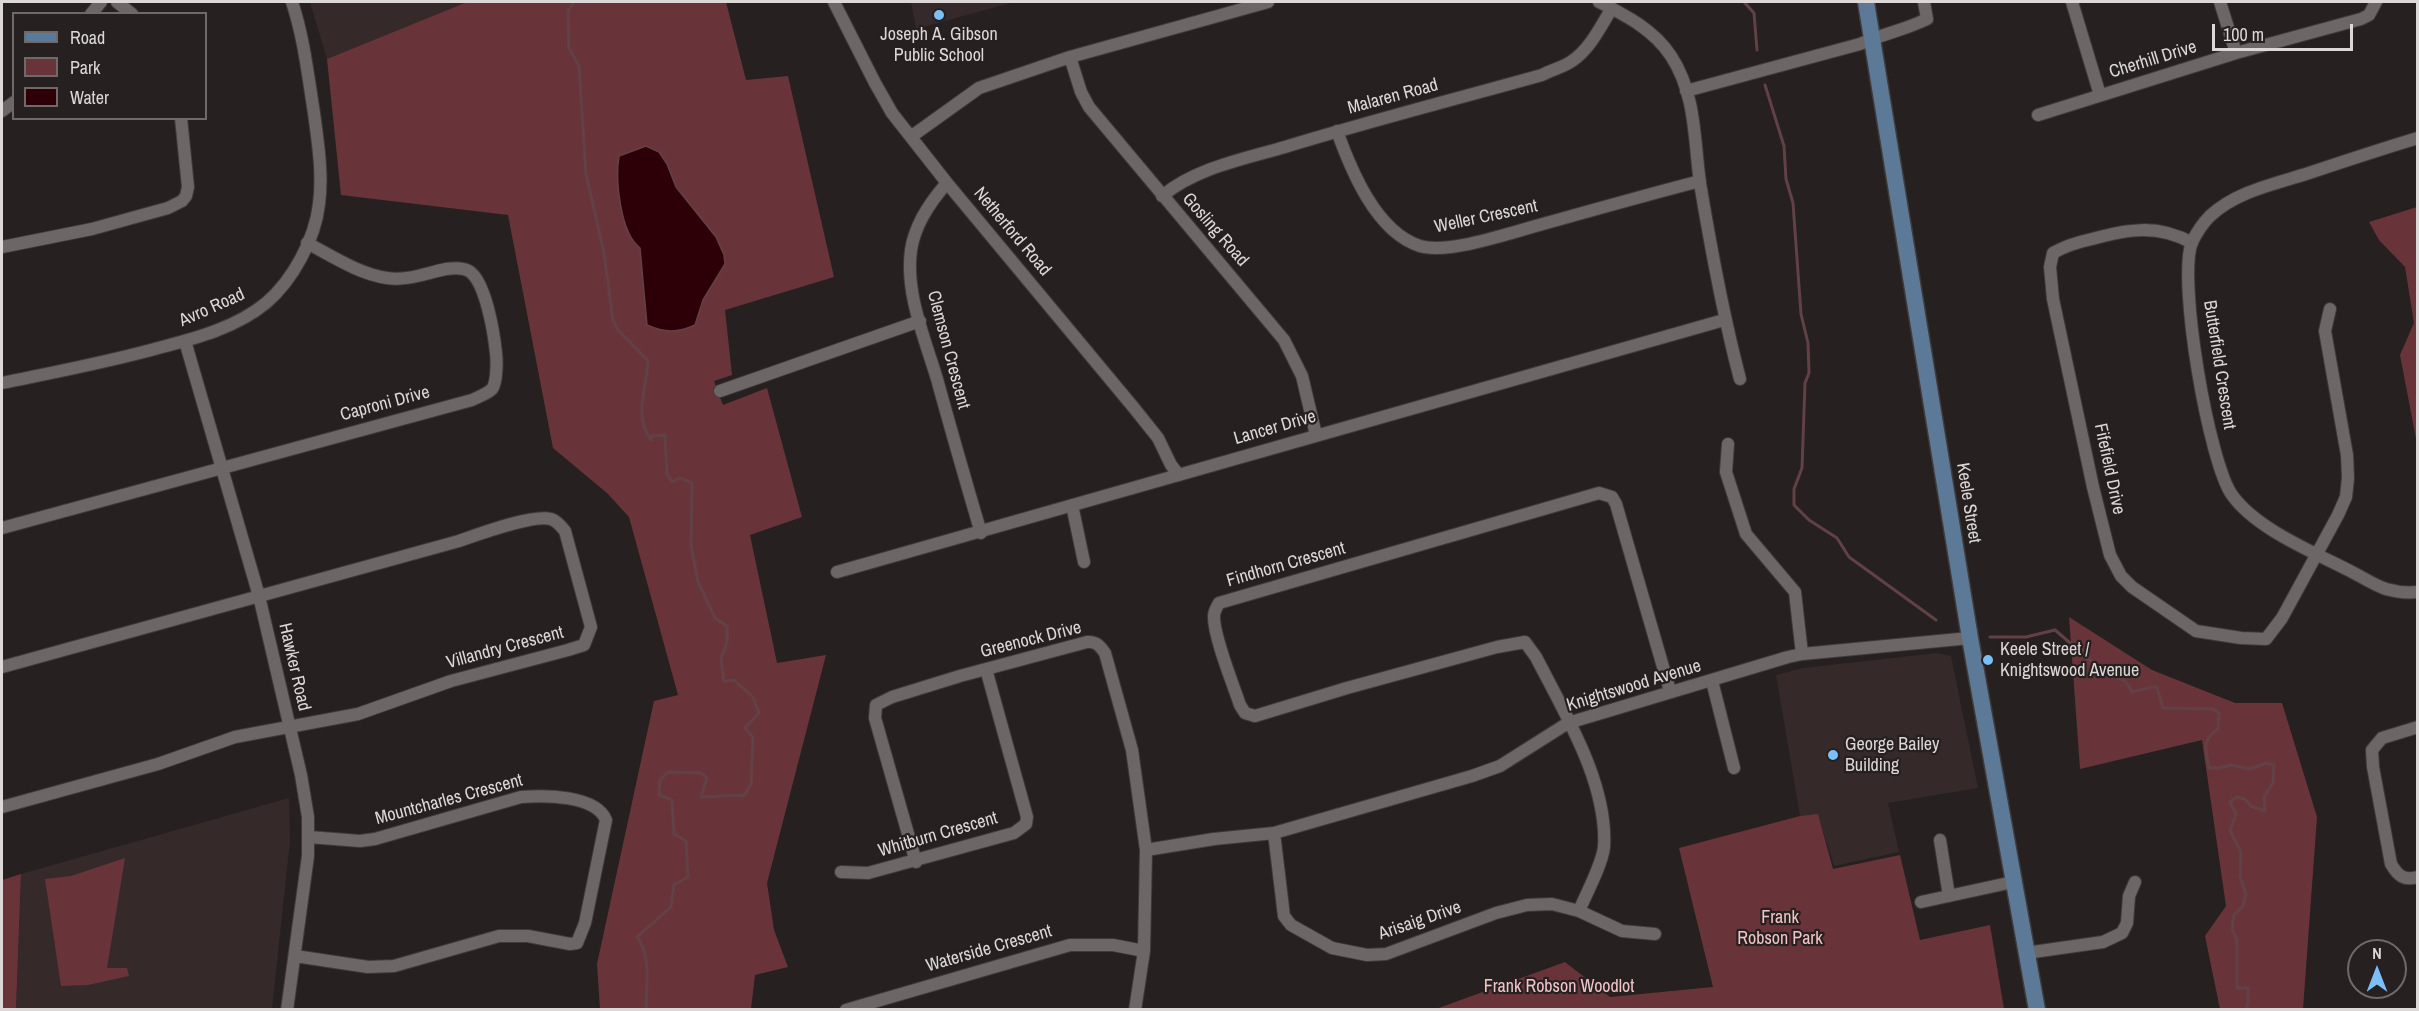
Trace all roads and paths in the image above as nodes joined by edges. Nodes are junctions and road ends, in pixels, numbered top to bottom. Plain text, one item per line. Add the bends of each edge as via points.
1 (117, 2) edge
2 (292, 2) edge
3 (834, 2) edge
4 (1268, 2) edge
5 (1599, 2) edge
6 (1866, 2) edge
7 (1924, 2) edge
8 (2072, 2) edge
9 (2220, 2) edge
10 (2376, 2) edge
11 (1237, 6) edge
12 (1612, 8) junction
13 (130, 12) edge
14 (1873, 38) junction
15 (2236, 53) junction
16 (1070, 57) junction
17 (1686, 91) junction
18 (2100, 95) junction
19 (2038, 115) dead end
20 (181, 120) edge
21 (1337, 131) junction
22 (912, 136) junction
23 (2418, 138) edge
24 (1700, 181) junction
25 (947, 183) junction
26 (1162, 196) junction
27 (308, 243) junction
28 (2192, 243) junction
29 (2, 247) edge
30 (2330, 309) dead end
31 (1724, 320) junction
32 (920, 321) junction
33 (185, 341) junction
34 (1740, 380) dead end
35 (2, 383) edge
36 (720, 391) dead end
37 (1316, 435) junction
38 (1728, 444) dead end
39 (224, 467) junction
40 (1179, 475) junction
41 (1072, 505) junction
42 (2, 528) edge
43 (981, 533) junction
44 (2318, 555) junction
45 (1084, 562) dead end
46 (837, 573) dead end
47 (2418, 592) edge
48 (259, 596) junction
49 (1970, 638) junction
50 (1802, 654) junction
51 (2, 667) edge
52 (986, 669) junction
53 (1712, 681) junction
54 (1670, 691) junction
55 (1568, 723) junction
56 (289, 727) junction
57 (2418, 727) edge
58 (1734, 768) dead end
59 (2, 807) edge
60 (1274, 833) junction
61 (309, 837) junction
62 (1940, 840) dead end
63 (1146, 850) junction
64 (916, 862) junction
65 (841, 872) dead end
66 (2418, 877) edge
67 (2013, 882) junction
68 (2135, 882) dead end
69 (1949, 896) junction
70 (1921, 902) dead end
71 (1579, 912) junction
72 (1655, 934) dead end
73 (1144, 951) junction
74 (2026, 953) junction
75 (295, 956) junction
76 (287, 1010) edge
77 (846, 1010) edge
78 (1135, 1010) edge
79 (2037, 1010) edge

1 - 13 street
2 - 27 street, Avro Road via 307,63 319,149 319,204
3 - 22 street, Netherford Road via 892,113
4 - 11 street
5 - 12 street
6 - 14 main road, Keele Street
7 - 14 street via 1927,19
8 - 18 street
9 - 15 street
10 - 15 street, Cherhill Drive via 2361,19
11 - 16 street
12 - 17 street via 1655,35 1671,57
12 - 21 street, Malaren Road via 1572,62 1542,75
14 - 17 street
14 - 49 main road, Keele Street
15 - 18 street, Cherhill Drive
16 - 22 street via 979,88
16 - 26 street, Gosling Road via 1089,107
17 - 24 street
18 - 19 street, Cherhill Drive
20 - 29 street via 188,188 182,201 109,225
21 - 24 street, Weller Crescent via 1356,180 1377,210 1397,233 1421,246 1436,248 1487,239
21 - 26 street, Malaren Road via 1206,170
22 - 25 street, Netherford Road
23 - 28 street, Butterfield Crescent via 2240,195 2209,217
24 - 31 street
25 - 32 street, Clemson Crescent via 917,227 911,251 914,302
25 - 40 street, Netherford Road via 1158,438
26 - 37 street, Gosling Road via 1284,340 1302,376
27 - 33 street, Avro Road via 289,276 264,304 239,320
27 - 39 street, Caproni Drive via 369,274 388,278 459,268 468,271 485,299 494,335 495,384 472,400
28 - 44 street, Butterfield Crescent via 2188,282 2197,362 2223,478 2231,494 2257,521
28 - 44 street, Fifefield Drive via 2163,231 2127,229 2064,246 2050,259 2053,299 2110,555 2132,587 2196,631 2266,639
30 - 44 street via 2325,331 2348,477 2346,497
31 - 34 street
31 - 37 street, Lancer Drive
32 - 36 street
32 - 43 street, Clemson Crescent
33 - 35 street, Avro Road via 107,362
33 - 39 street, Hawker Road
37 - 40 street, Lancer Drive
38 - 50 street via 1726,472 1746,534 1795,592
39 - 42 street, Caproni Drive
39 - 48 street, Hawker Road
40 - 41 street, Lancer Drive
41 - 43 street, Lancer Drive
41 - 45 street
43 - 46 street, Lancer Drive
44 - 47 street, Butterfield Crescent via 2386,589
48 - 51 street, Villandry Crescent
48 - 56 street, Hawker Road
48 - 56 street, Villandry Crescent via 517,522 544,518 560,524 565,531 591,627 584,645 577,648 451,681 358,714
49 - 50 street, Knightswood Avenue
49 - 67 main road, Keele Street
50 - 53 street, Knightswood Avenue
52 - 63 street, Greenock Drive via 1092,641 1101,646 1132,750
52 - 64 street, Whitburn Crescent via 1026,824 1014,833
52 - 64 street, Greenock Drive via 876,705 875,718
53 - 54 street, Knightswood Avenue
53 - 58 street
54 - 55 street, Knightswood Avenue
54 - 55 street, Findhorn Crescent via 1616,504 1611,496 1599,493 1219,603 1215,610 1219,638 1245,713 1255,716 1525,642
55 - 60 street, Knightswood Avenue via 1500,766
55 - 71 street via 1588,765 1603,826 1604,849
56 - 59 street, Villandry Crescent via 235,737 158,764
56 - 61 street, Hawker Road via 305,795
57 - 66 street via 2382,738 2372,750 2391,864 2405,879
60 - 63 street, Knightswood Avenue
60 - 71 street, Arisaig Drive via 1284,916 1307,935 1352,954 1386,954 1527,905 1552,904
61 - 75 street, Hawker Road
61 - 75 street, Mountcharles Crescent via 375,839 536,796 591,804 606,820 585,923 577,943 499,936 380,967
62 - 69 street
63 - 73 street, Greenock Drive
64 - 65 street, Whitburn Crescent via 868,873
67 - 69 street
67 - 74 main road, Keele Street
68 - 74 street via 2122,933 2103,942
69 - 70 street
71 - 72 street, Arisaig Drive via 1622,930
73 - 77 street, Waterside Crescent via 1113,945 1070,945
73 - 78 street, Greenock Drive
74 - 79 main road, Keele Street
75 - 76 street, Hawker Road

